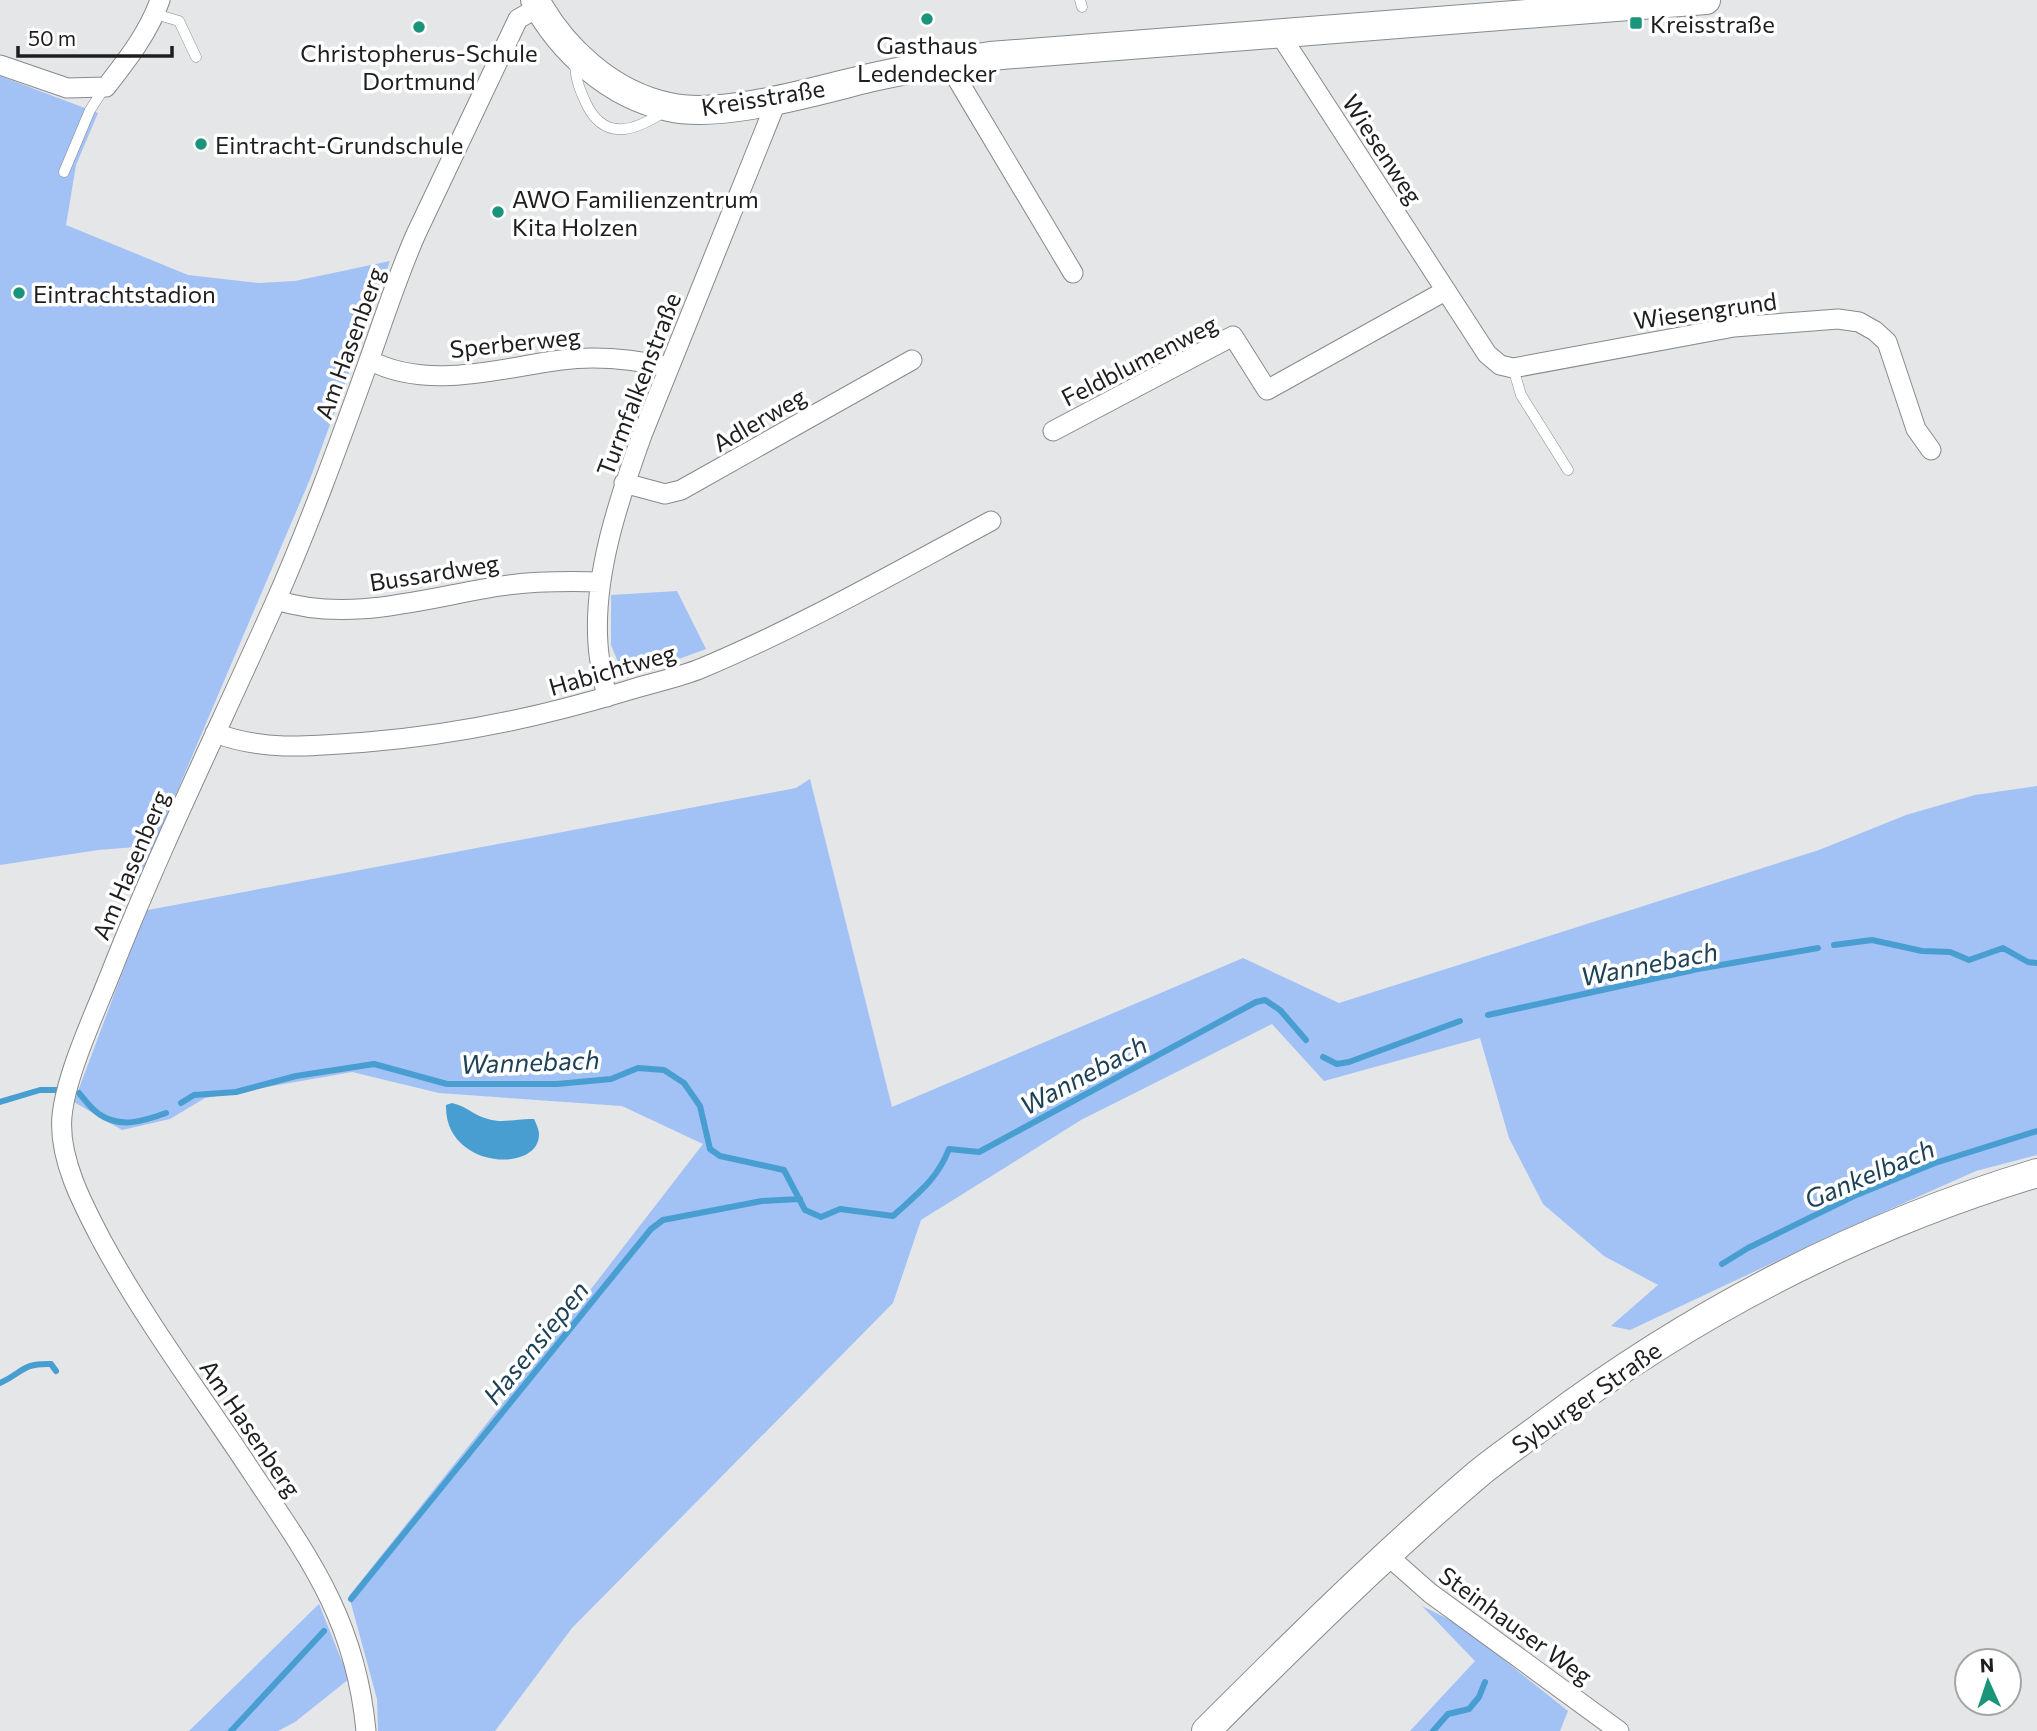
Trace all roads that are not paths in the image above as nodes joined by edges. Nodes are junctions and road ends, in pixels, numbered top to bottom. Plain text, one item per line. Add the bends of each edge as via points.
1 (1706, 0) edge
2 (537, 4) edge
3 (157, 7) edge
4 (1279, 33) junction
5 (575, 55) junction
6 (196, 57) dead end
7 (947, 62) junction
8 (0, 65) edge
9 (106, 87) junction
10 (777, 100) junction
11 (670, 108) junction
12 (64, 172) dead end
13 (1073, 273) dead end
14 (1445, 291) junction
15 (369, 360) junction
16 (912, 360) dead end
17 (668, 367) junction
18 (1513, 368) junction
19 (1054, 430) dead end
20 (1931, 450) dead end
21 (1567, 470) dead end
22 (624, 483) junction
23 (991, 521) dead end
24 (601, 582) junction
25 (276, 600) junction
26 (607, 697) junction
27 (215, 733) junction
28 (2037, 1173) edge
29 (1387, 1555) junction
30 (366, 1731) edge
31 (1206, 1731) edge
32 (1619, 1731) edge

1 - 4 main road, Kreisstraße
2 - 5 main road, Kreisstraße
2 - 15 street, Am Hasenberg via 518,19 416,234
3 - 6 lane via 179,21
3 - 9 street
4 - 7 main road, Kreisstraße
4 - 14 street, Wiesenweg
5 - 11 main road, Kreisstraße via 624,89
5 - 11 lane via 575,80 591,114 602,125 617,130 633,128
7 - 10 main road, Kreisstraße
7 - 13 street
8 - 9 street via 67,88
9 - 12 lane via 90,110
10 - 11 main road, Kreisstraße via 727,108
10 - 17 street, Turmfalkenstraße
14 - 18 street via 1488,354 1500,365
14 - 19 street, Feldblumenweg via 1267,390 1233,336
15 - 17 street, Sperberweg via 428,375 599,357
15 - 25 street, Am Hasenberg
16 - 22 street, Adlerweg via 681,490 665,494
17 - 22 street, Turmfalkenstraße
18 - 20 street, Wiesengrund via 1734,327 1838,319 1858,322 1887,342 1916,429
18 - 21 lane via 1521,395
22 - 24 street, Turmfalkenstraße
23 - 26 street, Habichtweg via 795,625 700,669
24 - 25 street, Bussardweg via 496,586 379,608 300,608
24 - 26 street, Turmfalkenstraße via 598,641
25 - 27 street, Am Hasenberg
26 - 27 street, Habichtweg via 505,724 417,738 262,746
27 - 30 street, Am Hasenberg via 167,836 90,1025 63,1108 63,1144 86,1209 150,1323 326,1588 351,1648
28 - 29 main road, Syburger Straße via 1864,1236 1694,1323 1590,1390 1480,1473
29 - 31 main road, Syburger Straße
29 - 32 street, Steinhauser Weg via 1430,1593

